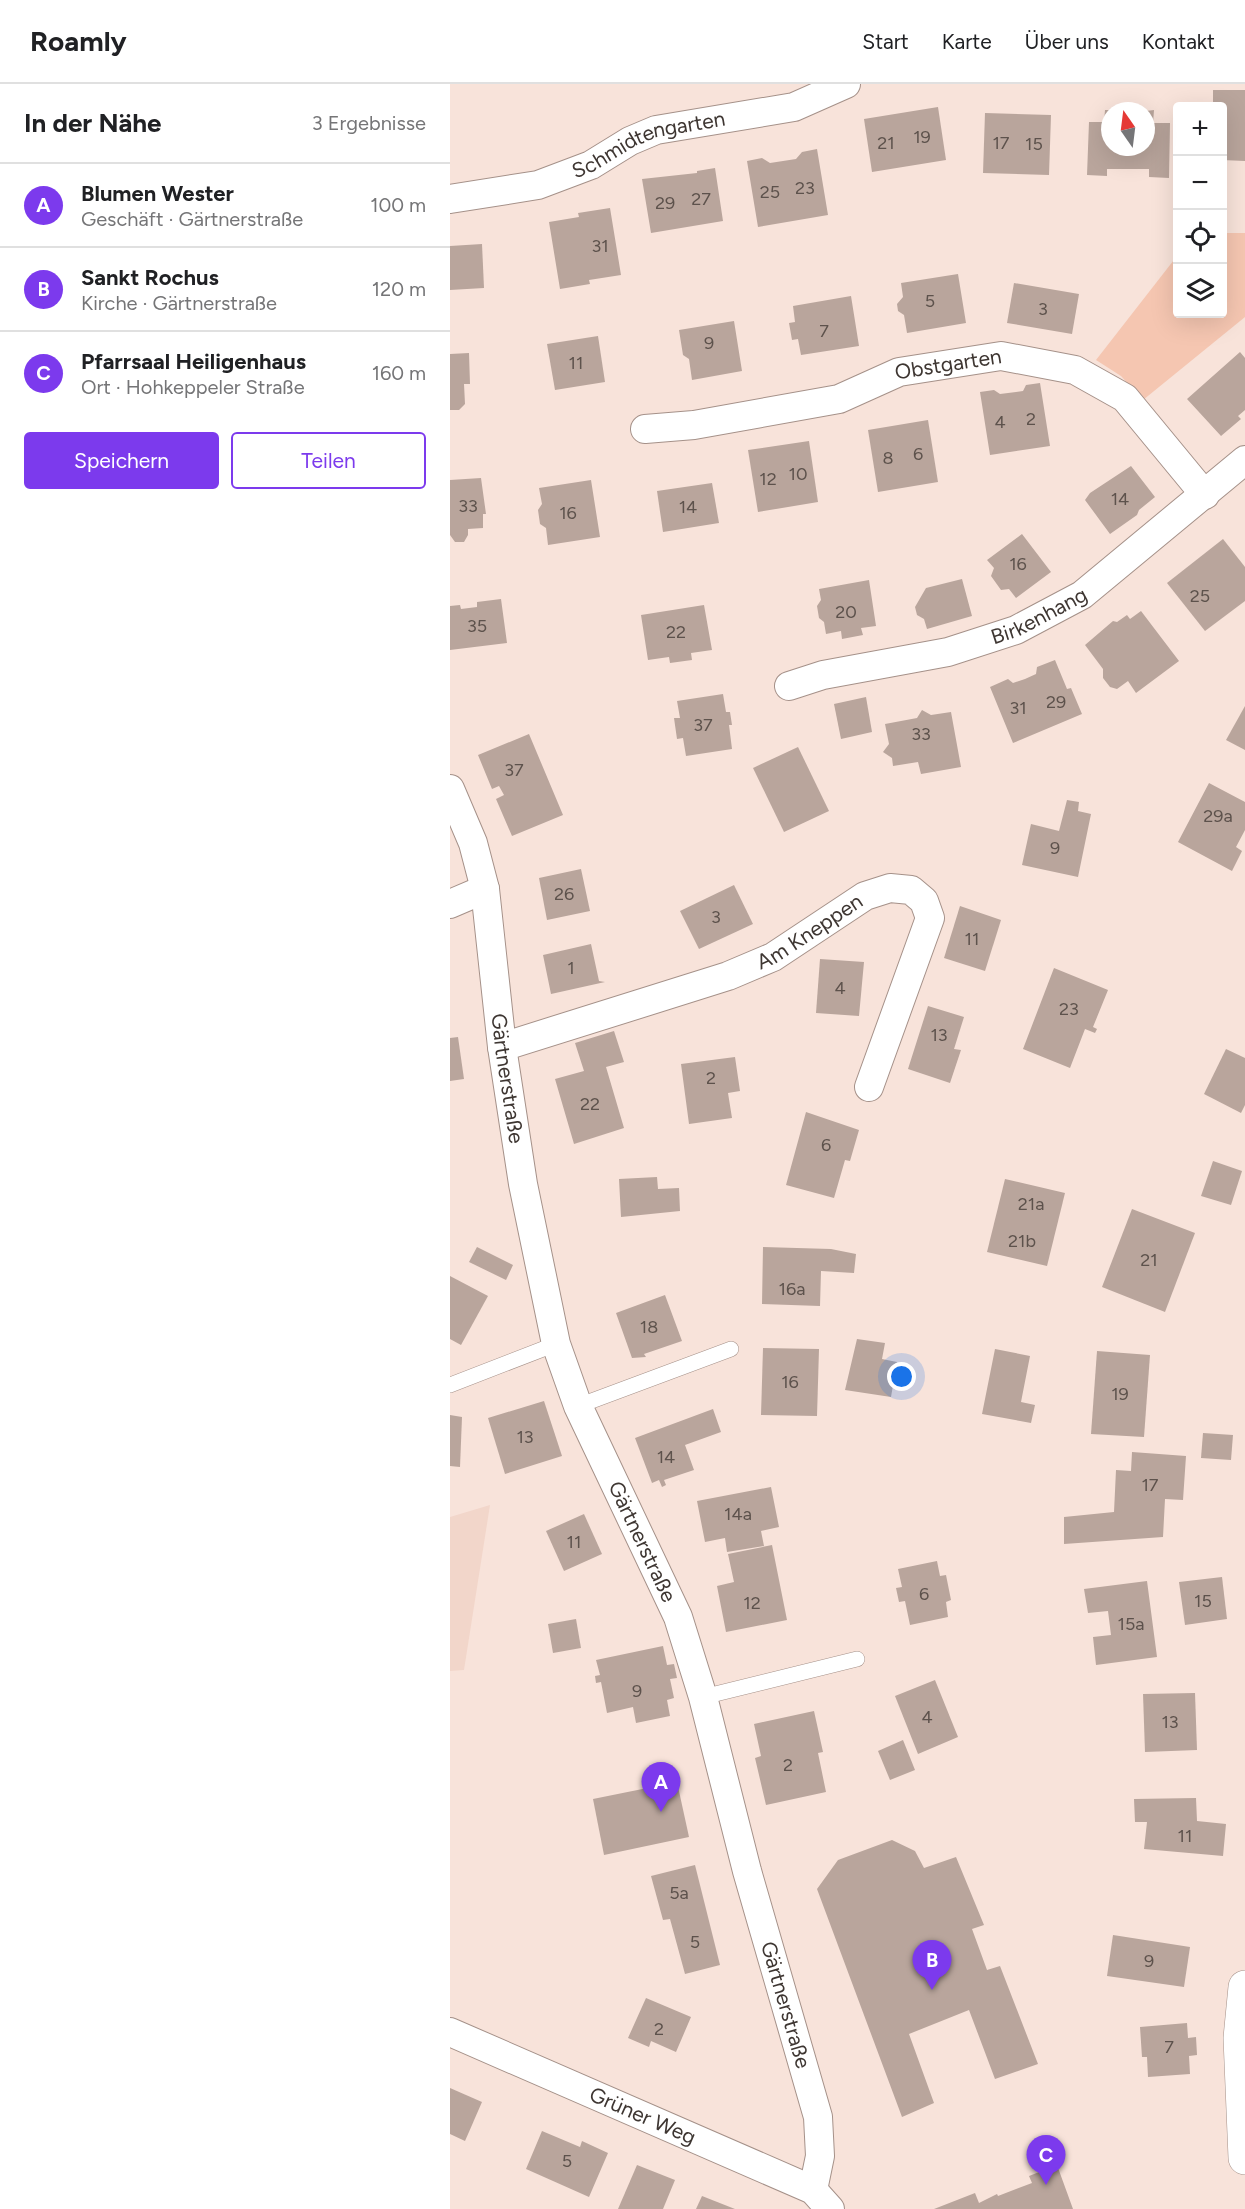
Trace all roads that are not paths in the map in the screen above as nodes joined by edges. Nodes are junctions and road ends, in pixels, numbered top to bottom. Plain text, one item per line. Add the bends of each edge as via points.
1 (846, 84) edge
2 (450, 199) edge
3 (645, 429) dead end
4 (1245, 460) edge
5 (1204, 495) junction
6 (789, 686) dead end
7 (450, 789) edge
8 (485, 889) junction
9 (450, 904) edge
10 (502, 1047) junction
11 (869, 1087) dead end
12 (556, 1344) junction
13 (731, 1349) dead end
14 (450, 1385) edge
15 (578, 1406) junction
16 (857, 1659) dead end
17 (703, 1697) junction
18 (1245, 1987) edge
19 (450, 2032) edge
20 (1245, 2158) edge
21 (822, 2200) edge

1 - 2 street, Schmidtengarten via 794,107 656,130 591,165 538,185
3 - 5 street, Obstgarten via 694,425 839,399 899,372 1001,356 1076,369 1125,398
4 - 5 street, Birkenhang
5 - 6 street, Birkenhang via 1082,595 1016,630 948,652 823,675
7 - 8 street, Gärtnerstraße
8 - 9 street
8 - 10 street, Gärtnerstraße
10 - 11 street, Am Kneppen via 728,976 773,957 865,896 890,888 911,890 924,901 930,918
10 - 12 street, Gärtnerstraße via 523,1184
12 - 14 lane
12 - 15 street, Gärtnerstraße
13 - 15 lane
15 - 17 street, Gärtnerstraße via 678,1617
16 - 17 lane
17 - 21 street, Gärtnerstraße via 747,1871 818,2117
18 - 20 street via 1240,2038
19 - 21 street, Grüner Weg

